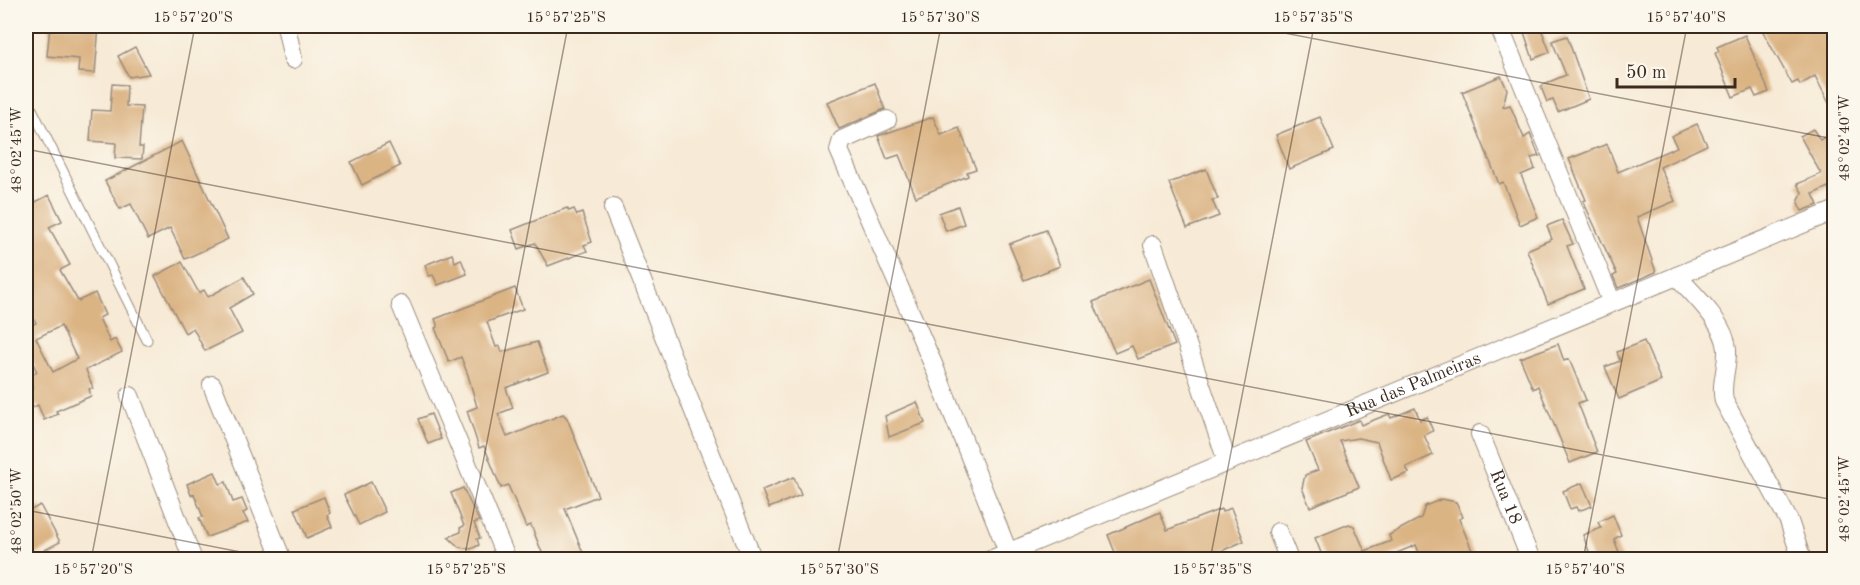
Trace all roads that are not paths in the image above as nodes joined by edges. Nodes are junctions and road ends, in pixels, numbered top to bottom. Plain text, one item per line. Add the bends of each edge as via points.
1 (286, 26) edge
2 (1499, 26) edge
3 (293, 59) dead end
4 (26, 97) edge
5 (887, 120) dead end
6 (613, 208) dead end
7 (1834, 211) edge
8 (1153, 245) dead end
9 (1677, 276) junction
10 (1612, 303) junction
11 (401, 305) dead end
12 (147, 340) dead end
13 (212, 385) dead end
14 (130, 396) dead end
15 (1480, 434) dead end
16 (1227, 461) junction
17 (1278, 532) dead end
18 (1008, 552) junction
19 (193, 560) edge
20 (282, 560) edge
21 (507, 560) edge
22 (753, 560) edge
23 (990, 560) edge
24 (1289, 560) edge
25 (1531, 560) edge
26 (1802, 560) edge

1 - 3 street
2 - 10 street
4 - 12 lane
5 - 18 street via 842,140 839,150 933,363
6 - 22 street
7 - 9 street, Rua das Palmeiras
8 - 16 street
9 - 10 street, Rua das Palmeiras
9 - 26 street via 1724,337 1724,401 1789,521
10 - 16 street, Rua das Palmeiras
11 - 21 street
13 - 20 street
14 - 19 street
15 - 25 street, Rua 18
16 - 18 street, Rua das Palmeiras
17 - 24 street
18 - 23 street, Rua das Palmeiras

